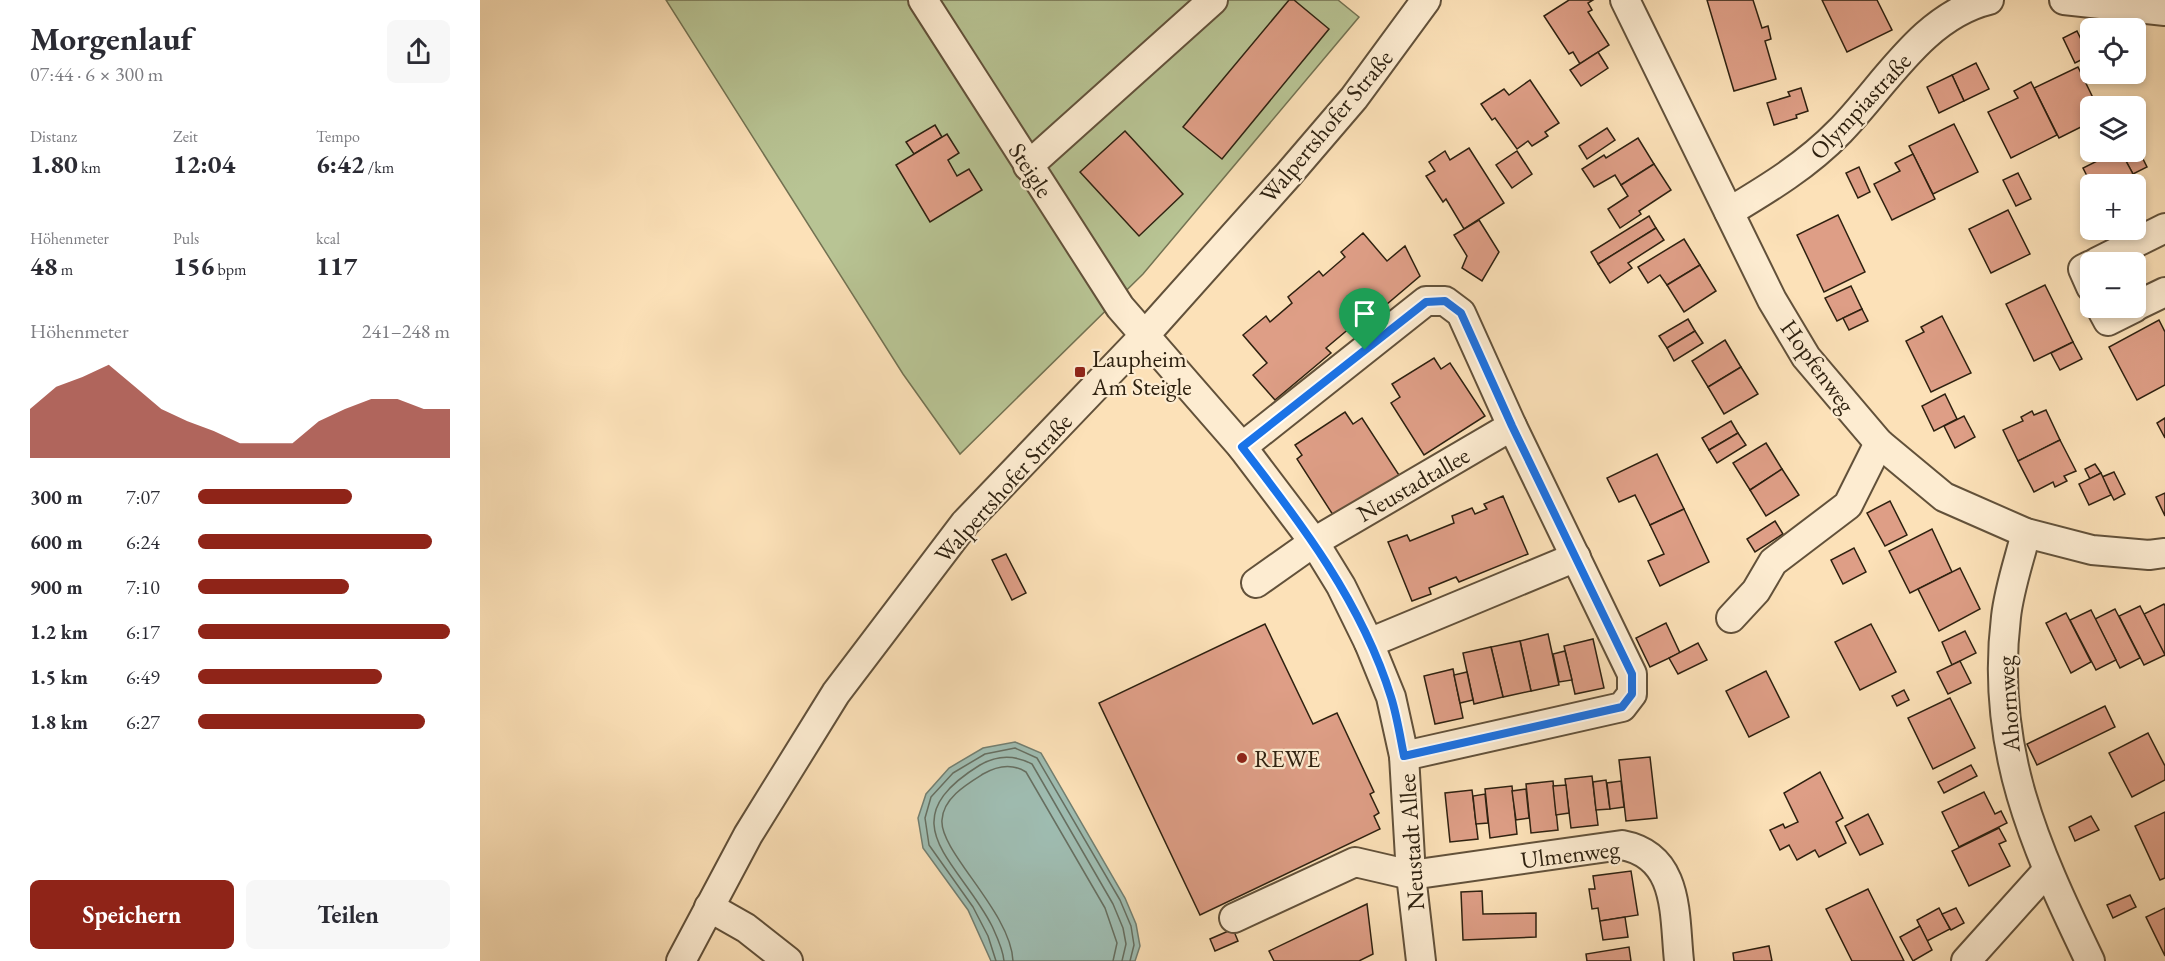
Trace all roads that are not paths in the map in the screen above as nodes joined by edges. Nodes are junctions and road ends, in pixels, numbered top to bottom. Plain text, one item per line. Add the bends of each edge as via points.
1 (923, 0) edge
2 (1213, 0) edge
3 (1426, 0) edge
4 (1625, 0) edge
5 (1989, 0) edge
6 (2064, 0) edge
7 (2165, 11) edge
8 (1028, 166) junction
9 (1729, 212) junction
10 (2165, 228) edge
11 (2117, 252) edge
12 (2165, 292) edge
13 (2146, 302) edge
14 (1144, 336) junction
15 (1512, 426) junction
16 (1879, 443) junction
17 (1242, 447) junction
18 (2026, 533) junction
19 (1314, 542) junction
20 (2165, 553) edge
21 (1576, 557) junction
22 (1256, 583) dead end
23 (1731, 618) dead end
24 (1369, 644) junction
25 (1404, 756) junction
26 (2047, 871) junction
27 (1411, 875) junction
28 (709, 907) junction
29 (1234, 918) dead end
30 (681, 961) edge
31 (788, 961) edge
32 (1421, 961) edge
33 (1679, 961) edge
34 (1966, 961) edge
35 (2090, 961) edge

1 - 8 street, Steigle
2 - 8 street
3 - 14 street, Walpertshofer Straße via 1354,98
4 - 9 street, Hopfenweg
5 - 9 street, Olympiastraße via 1976,3 1930,30 1840,131 1801,167
6 - 7 street
8 - 14 street, Steigle via 1120,307
9 - 16 street, Hopfenweg via 1772,300 1806,357
10 - 11 street
12 - 13 street
14 - 17 street, Neustadt Allee
14 - 28 street, Walpertshofer Straße via 965,523 836,693 748,835
15 - 17 street via 1461,313 1445,301 1426,302
15 - 19 street, Neustadtallee
15 - 21 street
16 - 18 street, Hopfenweg via 1944,497
16 - 23 street via 1848,505 1773,562 1756,591
17 - 19 street, Neustadt Allee
18 - 20 street, Hopfenweg via 2092,550
18 - 26 street, Ahornweg via 2006,617 2002,676 2008,750 2024,811
19 - 22 street, Neustadtallee
19 - 24 street, Neustadt Allee
21 - 24 street
21 - 25 street via 1632,674 1632,694 1622,707
24 - 25 street, Neustadt Allee via 1391,697
25 - 27 street, Neustadt Allee
26 - 34 street
26 - 35 street, Ahornweg
27 - 29 street via 1355,862
27 - 32 street, Neustadt Allee
27 - 33 street, Ulmenweg via 1622,845 1638,848 1653,858 1672,890
28 - 30 street, Walpertshofer Straße
28 - 31 street via 746,928

